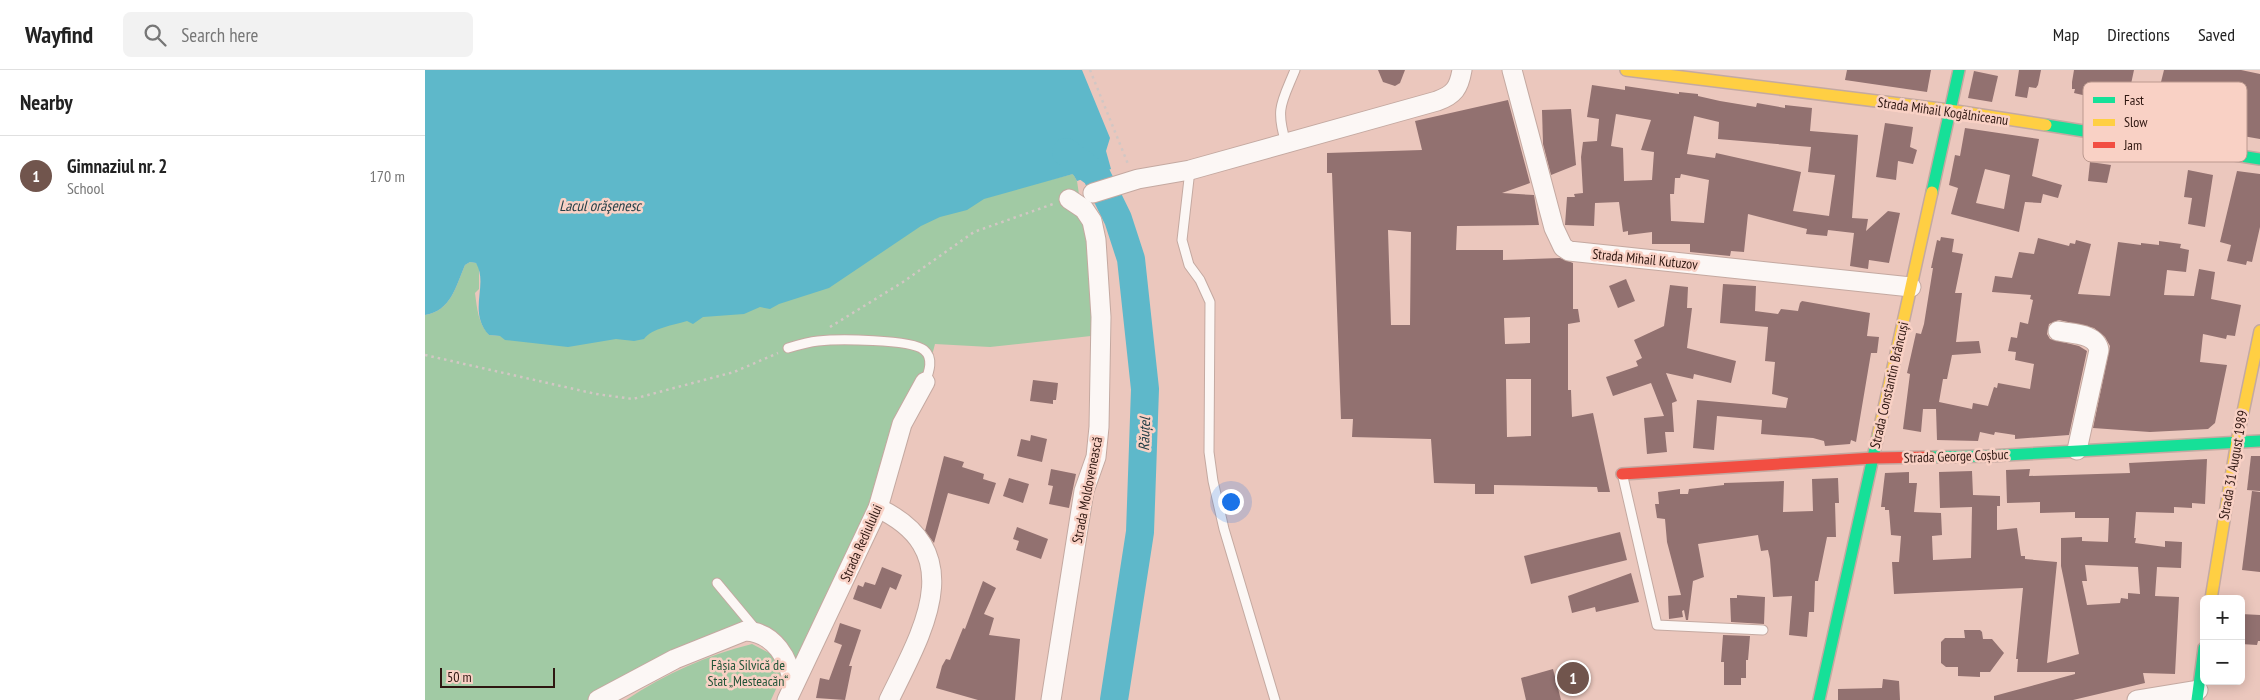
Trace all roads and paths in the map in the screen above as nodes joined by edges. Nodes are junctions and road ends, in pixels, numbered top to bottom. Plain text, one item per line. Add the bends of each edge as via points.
1 (1090, 70) edge
2 (1295, 70) edge
3 (1462, 70) edge
4 (1512, 70) edge
5 (1626, 70) edge
6 (1959, 70) edge
7 (1949, 110) junction
8 (2083, 131) edge
9 (1285, 142) junction
10 (2247, 157) edge
11 (2260, 159) edge
12 (1190, 170) junction
13 (1129, 182) junction
14 (1093, 193) dead end
15 (1069, 199) joint
16 (1911, 287) junction
17 (2058, 331) dead end
18 (823, 332) dead end
19 (2260, 332) edge
20 (788, 348) joint
21 (425, 355) edge
22 (925, 382) joint
23 (2237, 441) junction
24 (2260, 441) edge
25 (2077, 450) junction
26 (1873, 458) junction
27 (1622, 474) joint
28 (878, 508) junction
29 (717, 584) dead end
30 (2212, 595) edge
31 (1763, 630) dead end
32 (757, 631) junction
33 (2200, 679) edge
34 (790, 693) edge
35 (2198, 695) edge
36 (598, 700) edge
37 (889, 700) edge
38 (1051, 700) edge
39 (1275, 700) edge
40 (1819, 700) edge
41 (2137, 700) edge

1 - 13 path
2 - 9 lane via 1280,104 1279,122
3 - 9 street via 1456,91 1437,101
4 - 16 street, Strada Mihail Kutuzov via 1554,228 1563,247
5 - 7 street, Strada Mihail Kogălniceanu
6 - 7 street, Strada Constantin Brâncuși
7 - 8 street, Strada Mihail Kogălniceanu
7 - 16 street, Strada Constantin Brâncuși
9 - 12 street
10 - 11 street, Strada Mihail Kogălniceanu
12 - 13 street
12 - 39 lane via 1181,240 1189,265 1210,302 1209,442 1212,471 1224,529
13 - 14 street
15 - 18 path via 974,232
15 - 38 street, Strada Moldovenească via 1084,209 1092,221 1096,240 1101,316 1099,427 1096,457 1084,491
16 - 26 street, Strada Constantin Brâncuși
17 - 25 street via 2092,338 2099,350
19 - 23 street, Strada 31 August 1989
20 - 21 path via 734,372 633,399 596,394
20 - 22 lane via 819,341 895,342 919,347 926,350 931,362
22 - 28 street, Strada Rediulului via 902,424
23 - 24 street, Strada George Coșbuc
23 - 25 street, Strada George Coșbuc
23 - 30 street, Strada 31 August 1989
25 - 26 street, Strada George Coșbuc via 1989,456
26 - 27 street, Strada George Coșbuc
26 - 40 street, Strada Constantin Brâncuși
27 - 31 lane via 1657,625
28 - 34 street, Strada Rediulului
28 - 37 street via 897,516 917,534 928,556 931,577 930,603 923,627
29 - 32 lane
32 - 34 street via 772,640 782,653 788,665
32 - 36 street via 745,631 675,659
33 - 35 street
35 - 41 street

